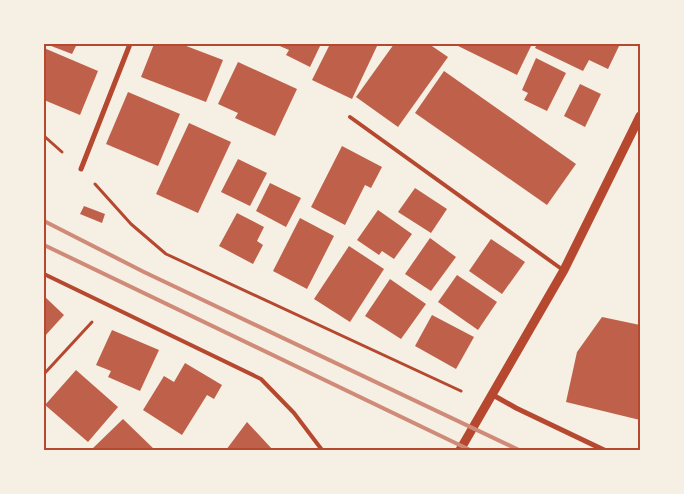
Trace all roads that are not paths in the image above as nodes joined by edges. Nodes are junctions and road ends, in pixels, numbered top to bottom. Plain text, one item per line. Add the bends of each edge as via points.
1 (130, 44) edge
2 (640, 116) edge
3 (350, 117) dead end
4 (81, 169) road end
5 (564, 270) junction
6 (44, 274) edge
7 (493, 395) junction
8 (322, 450) edge
9 (460, 450) edge
10 (604, 450) edge

1 - 4 street
2 - 5 street
3 - 5 lane
5 - 7 street
6 - 8 lane via 261,379 294,413
7 - 9 street
7 - 10 street

